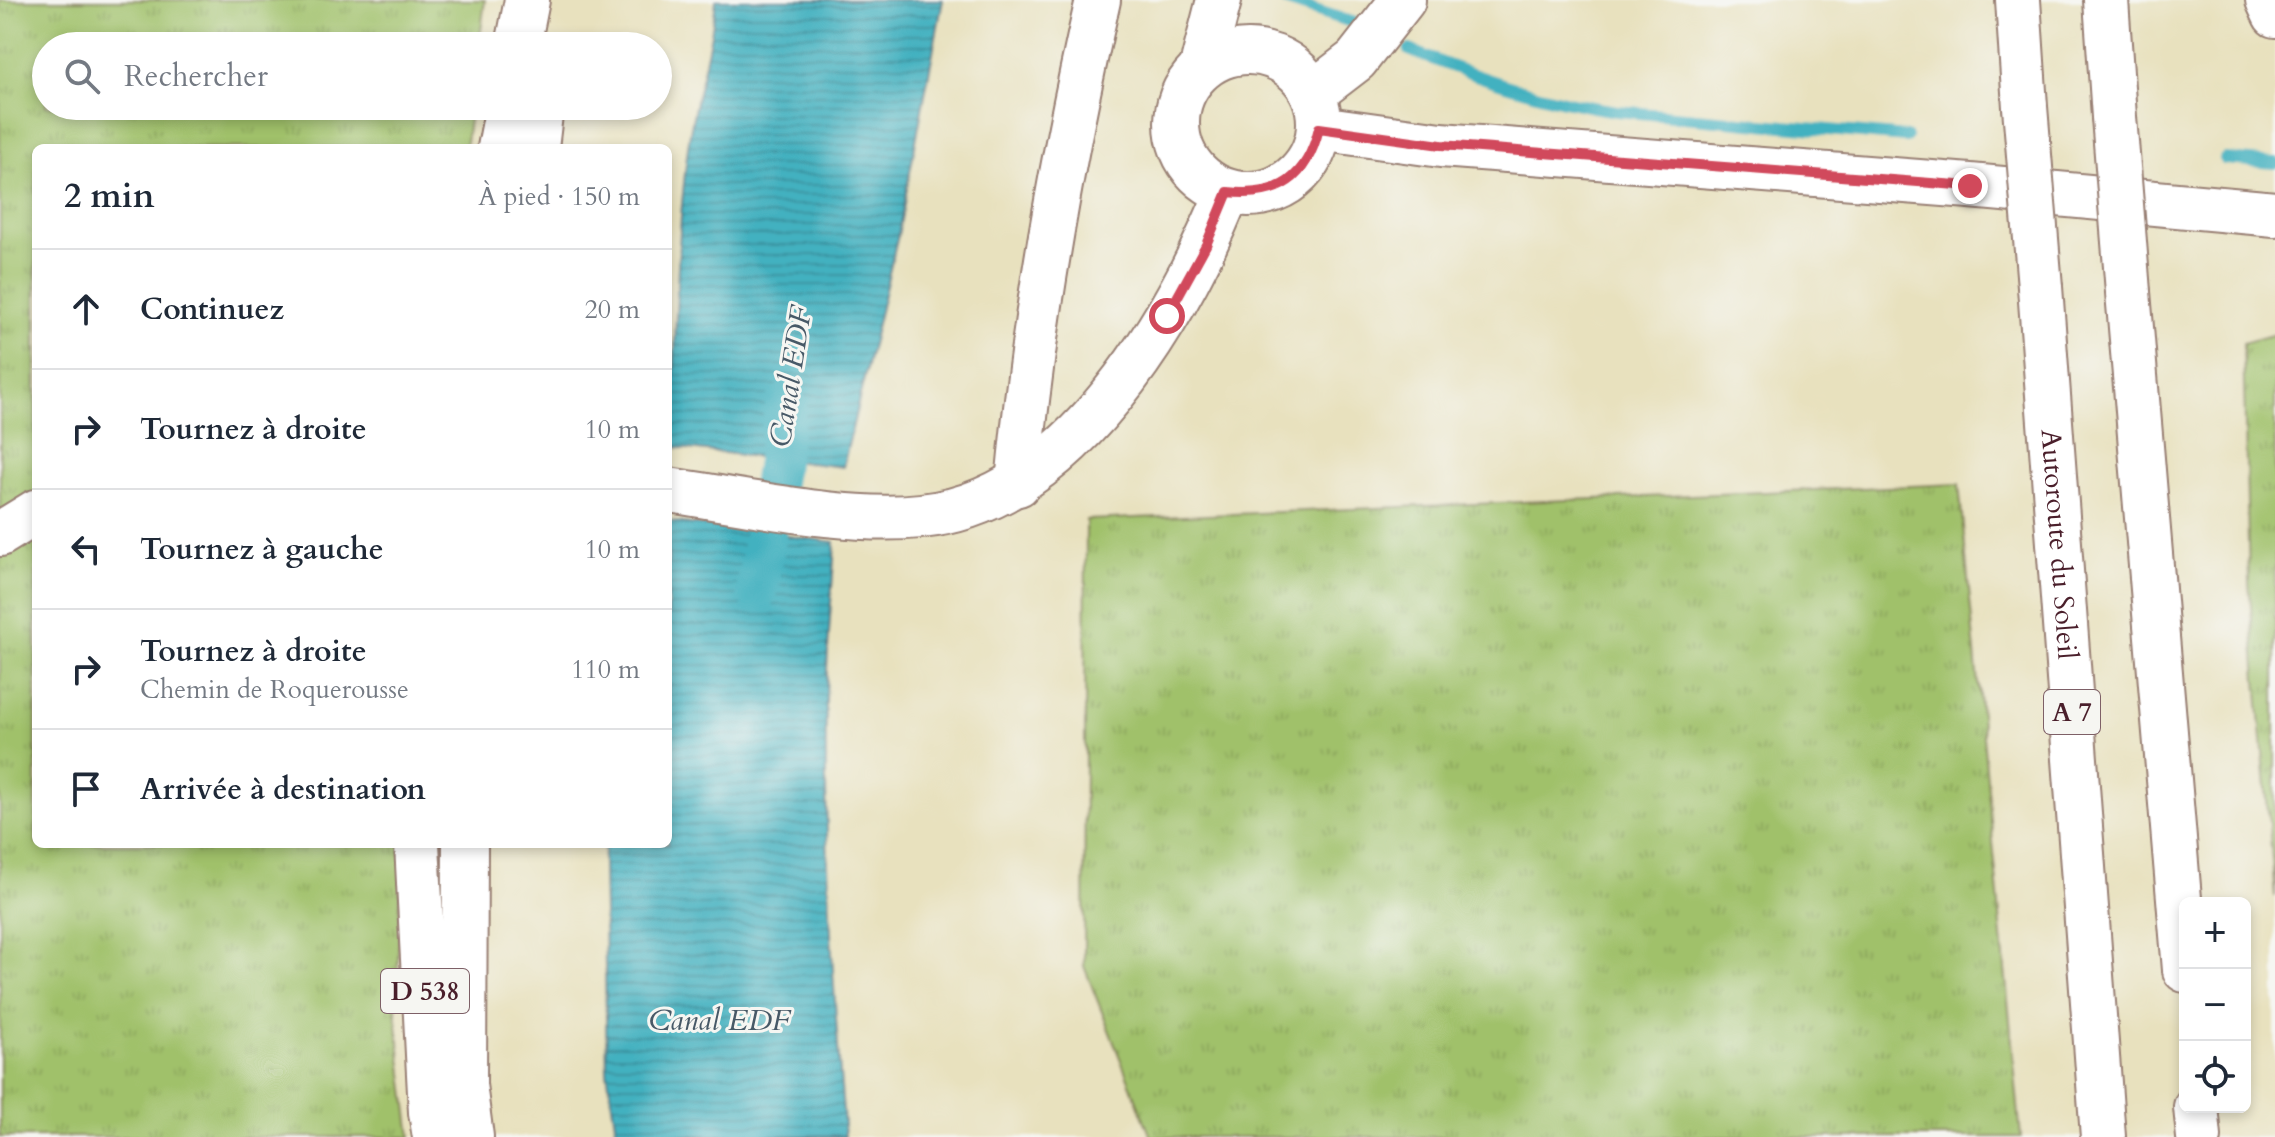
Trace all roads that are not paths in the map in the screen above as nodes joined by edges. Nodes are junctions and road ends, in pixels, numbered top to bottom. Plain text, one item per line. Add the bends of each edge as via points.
1 (527, 0) edge
2 (554, 0) edge
3 (1098, 0) edge
4 (1220, 0) edge
5 (1403, 0) edge
6 (2018, 0) edge
7 (2106, 0) edge
8 (2268, 0) edge
9 (2275, 15) edge
10 (521, 32) edge
11 (550, 32) edge
12 (1252, 52) junction
13 (1202, 67) junction
14 (1316, 110) junction
15 (505, 120) edge
16 (539, 120) edge
17 (501, 144) edge
18 (536, 144) edge
19 (1228, 192) junction
20 (2275, 214) edge
21 (1018, 484) junction
22 (672, 491) edge
23 (32, 514) edge
24 (0, 534) edge
25 (417, 848) edge
26 (443, 848) edge
27 (465, 848) edge
28 (2185, 969) edge
29 (464, 1085) junction
30 (2197, 1113) edge
31 (435, 1137) edge
32 (471, 1137) edge
33 (2103, 1137) edge
34 (2199, 1137) edge

1 - 10 main road
2 - 11 main road
3 - 21 main road via 1070,125
4 - 12 main road
4 - 13 main road
5 - 14 main road
6 - 33 main road, Autoroute du Soleil / A 7, bridge
7 - 28 main road, bridge
8 - 9 main road
12 - 13 main road via 1222,56
12 - 14 main road via 1284,61 1300,75
13 - 19 main road via 1178,104 1180,148 1191,168
14 - 19 main road via 1314,148 1289,181 1270,191
14 - 20 main road via 1441,145
15 - 17 main road
16 - 18 main road
19 - 21 main road via 1167,316 1111,396 1061,450
21 - 22 main road via 979,502 924,516 850,516
23 - 24 main road
25 - 31 main road, D 538
26 - 29 main road via 446,965
27 - 29 main road, D 538
29 - 32 main road, D 538
30 - 34 main road

